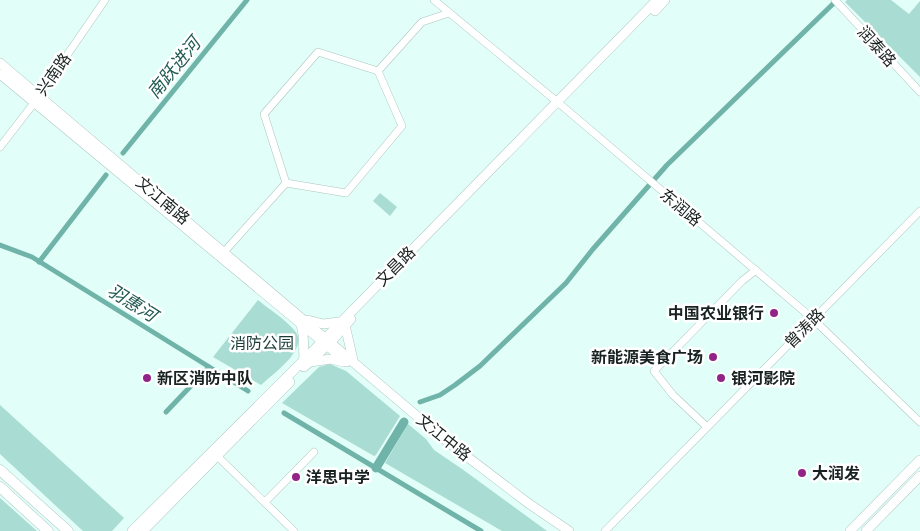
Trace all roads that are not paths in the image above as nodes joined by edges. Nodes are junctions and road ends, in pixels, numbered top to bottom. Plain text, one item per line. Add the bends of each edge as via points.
1 (105, 0) edge
2 (434, 0) edge
3 (657, 0) edge
4 (665, 0) edge
5 (835, 0) edge
6 (449, 13) junction
7 (0, 63) edge
8 (378, 71) junction
9 (0, 74) edge
10 (920, 92) edge
11 (36, 99) junction
12 (560, 104) junction
13 (0, 147) edge
14 (286, 183) junction
15 (920, 211) edge
16 (224, 252) junction
17 (756, 270) junction
18 (812, 319) junction
19 (302, 322) junction
20 (342, 324) junction
21 (326, 341) junction
22 (307, 361) junction
23 (350, 361) junction
24 (920, 422) edge
25 (707, 427) junction
26 (314, 452) dead end
27 (214, 453) junction
28 (920, 460) edge
29 (0, 470) edge
30 (920, 476) edge
31 (0, 487) edge
32 (265, 502) junction
33 (48, 531) edge
34 (68, 531) edge
35 (132, 531) edge
36 (142, 531) edge
37 (294, 531) edge
38 (561, 531) edge
39 (569, 531) edge
40 (605, 531) edge
41 (850, 531) edge
42 (866, 531) edge

1 - 11 street, 兴南路
2 - 6 street, 东润路
3 - 12 main road, 文昌路
4 - 12 main road, 文昌路
5 - 10 street, 润泰路
6 - 8 street via 422,22
6 - 12 street, 东润路
7 - 11 main road, 文江南路
8 - 14 street via 402,126 346,193
8 - 14 street via 318,52 264,114
9 - 11 main road, 文江南路
11 - 13 street, 兴南路
11 - 16 main road, 文江南路
11 - 19 main road, 文江南路
12 - 17 street, 东润路
12 - 20 main road, 文昌路
14 - 16 street
15 - 18 street, 曾涛路
16 - 19 main road, 文江南路
17 - 18 street, 东润路
17 - 25 street via 654,371 673,395
18 - 24 street, 东润路
18 - 25 street, 曾涛路
19 - 20 main road
19 - 21 main road, 文江南路
19 - 22 main road
20 - 21 main road, 文昌路
20 - 23 main road
21 - 22 main road, 文昌路
21 - 23 main road, 文江中路
22 - 23 main road
22 - 27 main road, 文昌路
23 - 38 main road, 文江中路 via 449,448
23 - 39 main road, 文江中路 via 444,439
25 - 40 street, 曾涛路
26 - 32 street
27 - 32 street
27 - 35 main road, 文昌路
27 - 36 main road, 文昌路
28 - 41 main road
29 - 34 highway
30 - 42 main road
31 - 33 highway
32 - 37 street

